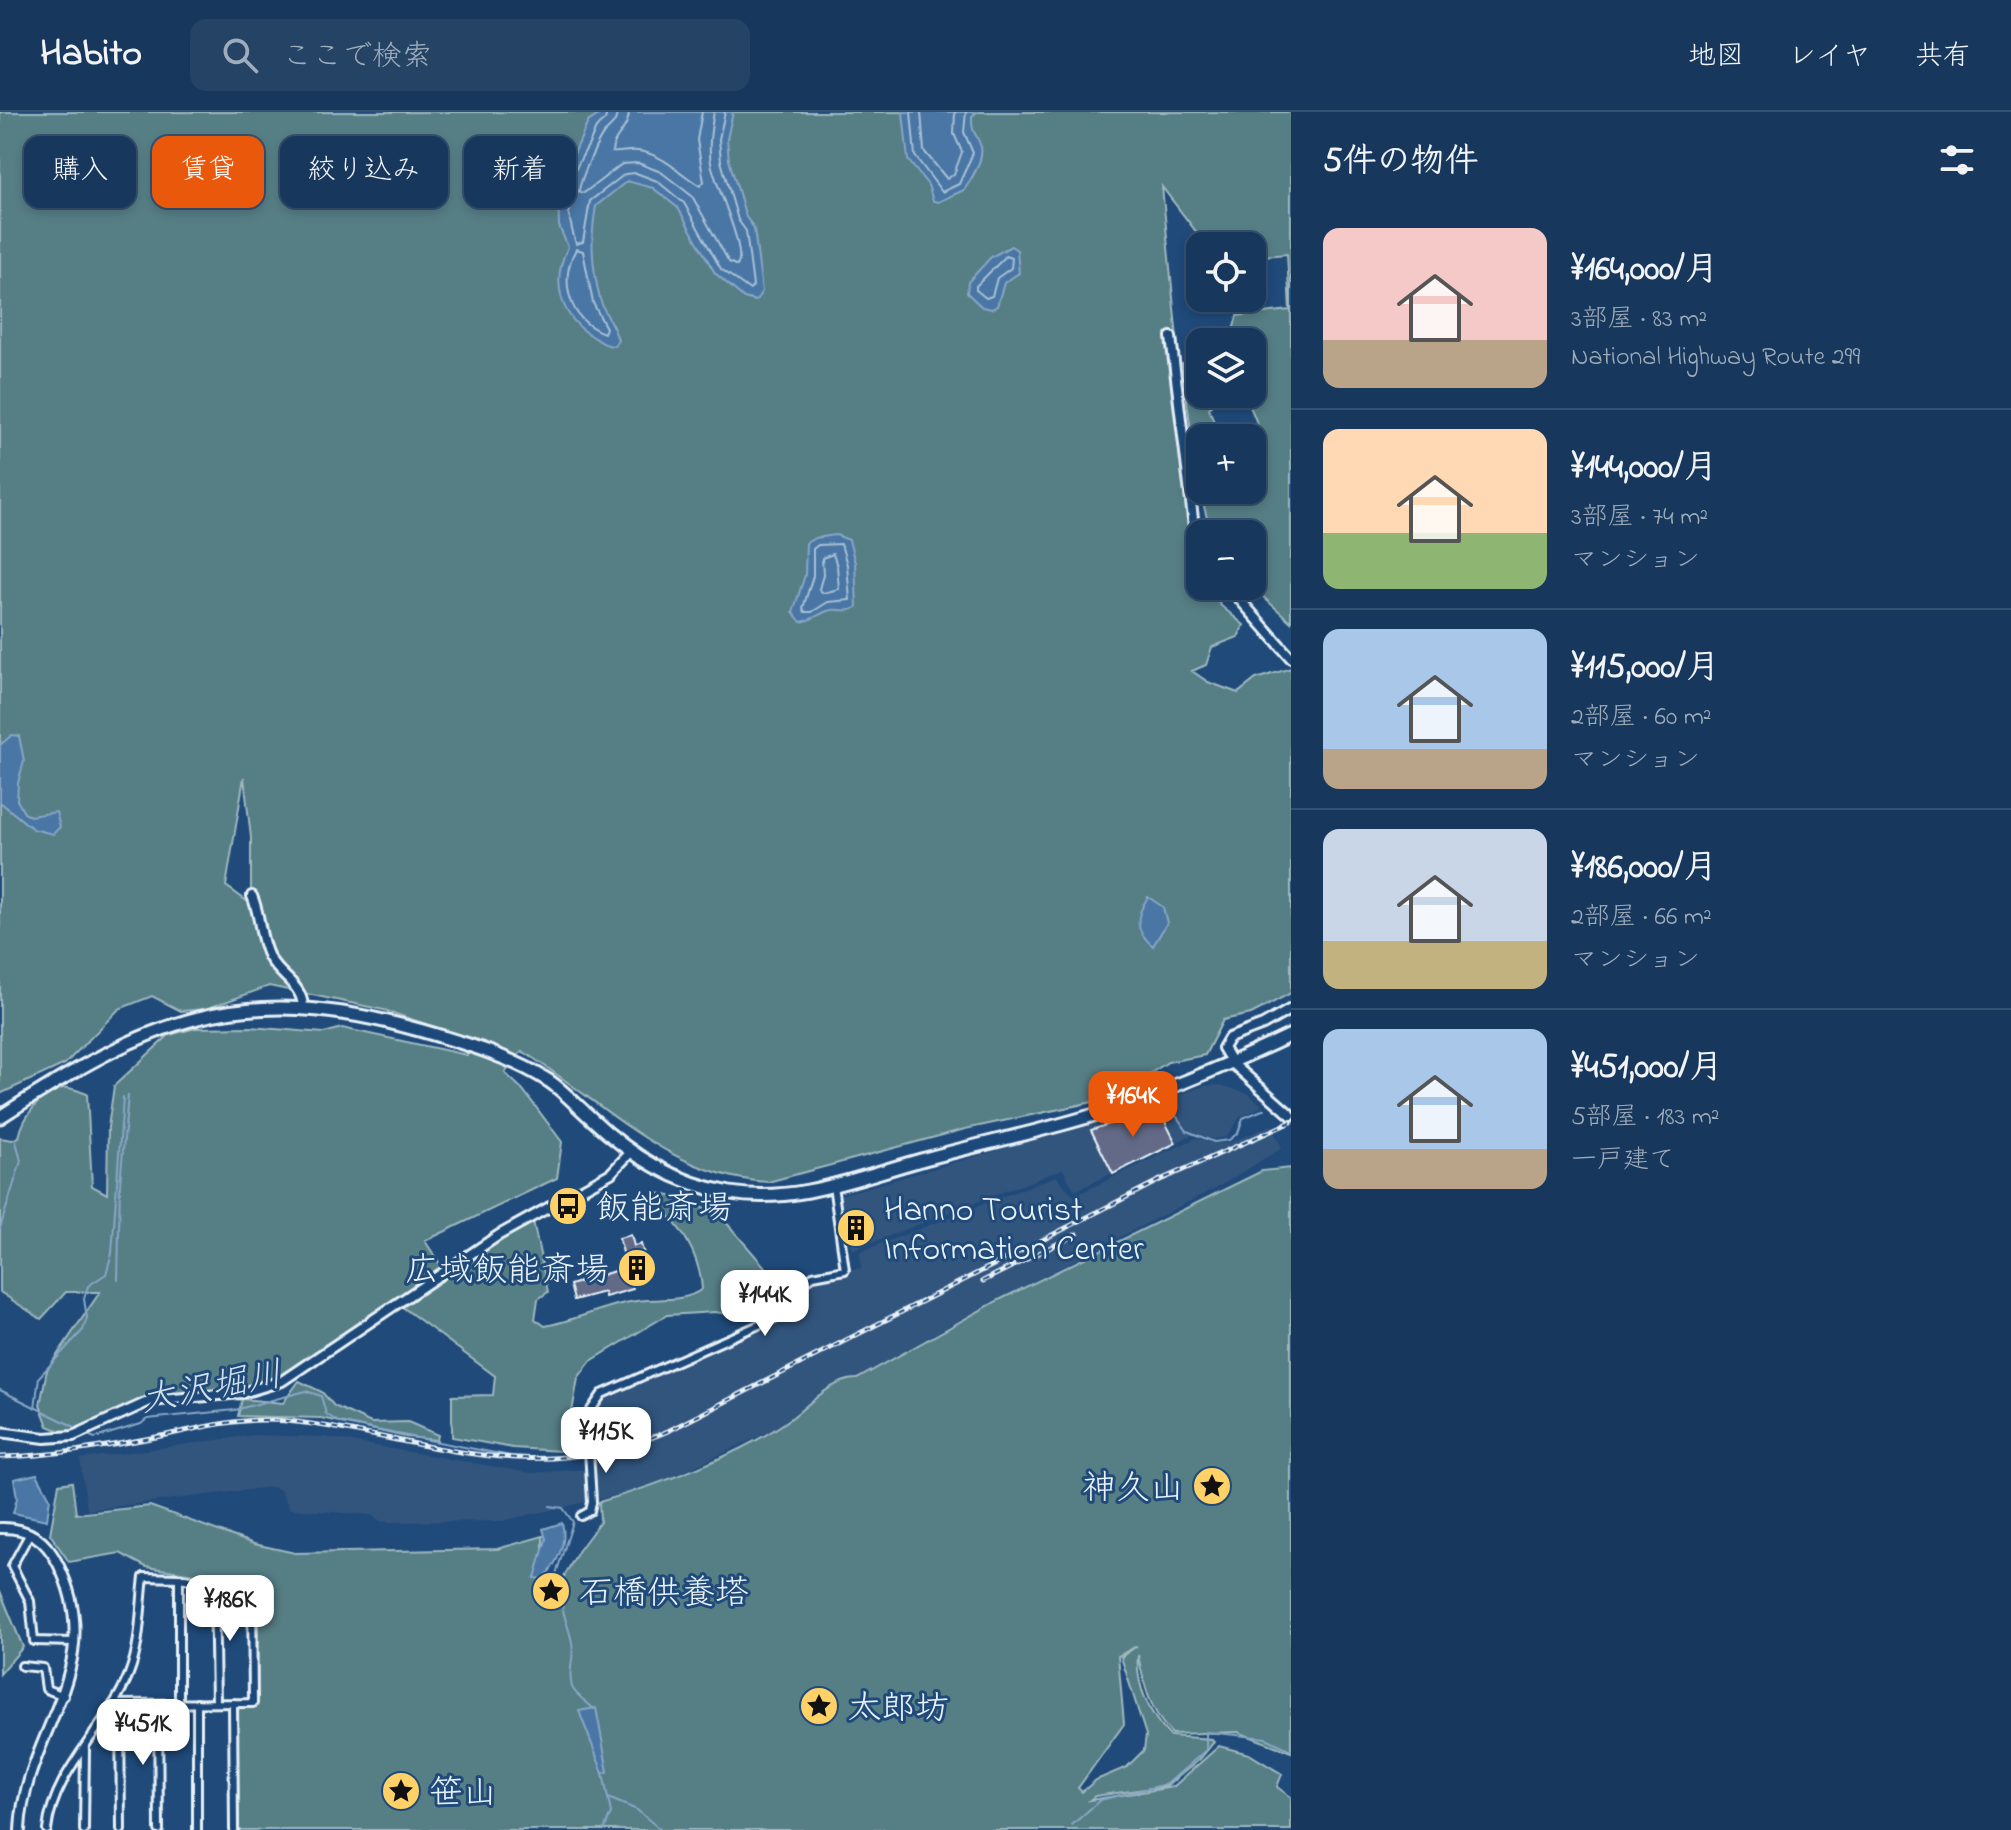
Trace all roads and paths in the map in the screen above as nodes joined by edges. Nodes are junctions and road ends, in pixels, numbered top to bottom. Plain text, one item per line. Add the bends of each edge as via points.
1 (1171, 337) dead end
2 (1193, 520) edge
3 (1240, 600) edge
4 (1290, 658) edge
5 (252, 896) dead end
6 (303, 1007) junction
7 (1291, 1009) edge
8 (1291, 1035) edge
9 (1232, 1063) junction
10 (1291, 1115) edge
11 (0, 1117) edge
12 (631, 1152) junction
13 (833, 1185) junction
14 (0, 1432) edge
15 (581, 1516) dead end
16 (0, 1528) edge
17 (30, 1533) junction
18 (179, 1578) junction
19 (214, 1584) junction
20 (74, 1642) junction
21 (22, 1666) dead end
22 (64, 1696) junction
23 (197, 1703) junction
24 (216, 1703) junction
25 (233, 1703) junction
26 (116, 1704) junction
27 (158, 1704) junction
28 (179, 1704) junction
29 (85, 1749) junction
30 (20, 1830) edge
31 (47, 1830) edge
32 (84, 1830) edge
33 (121, 1830) edge
34 (159, 1830) edge
35 (197, 1830) edge
36 (234, 1830) edge

1 - 2 street
3 - 4 street
5 - 6 street via 264,946 300,990
6 - 11 highway via 223,1013 156,1030 98,1056
6 - 12 highway via 399,1024 517,1063 559,1089
7 - 9 street via 1229,1038 1223,1048
8 - 9 highway
9 - 10 street
9 - 13 highway via 1095,1114
12 - 13 highway via 674,1176 728,1192 790,1195
12 - 14 street via 611,1173 499,1235 282,1381 242,1393 150,1401 73,1436
13 - 15 street, bridge via 845,1270 810,1278 789,1295 777,1317 602,1394 591,1410 592,1502
16 - 17 street
17 - 20 street via 50,1549 61,1569
17 - 20 street via 12,1566 30,1601 34,1641
18 - 19 street
18 - 26 street via 144,1577 133,1662
18 - 28 street
19 - 24 street
19 - 25 street via 252,1590 253,1703
20 - 22 street
21 - 22 street via 43,1668 46,1689
22 - 30 street via 29,1773
23 - 24 street
23 - 28 street
23 - 35 street
24 - 25 street
25 - 36 street
26 - 27 street
26 - 29 street
26 - 33 street
27 - 28 street
27 - 34 street
29 - 31 street via 54,1799
29 - 32 street

